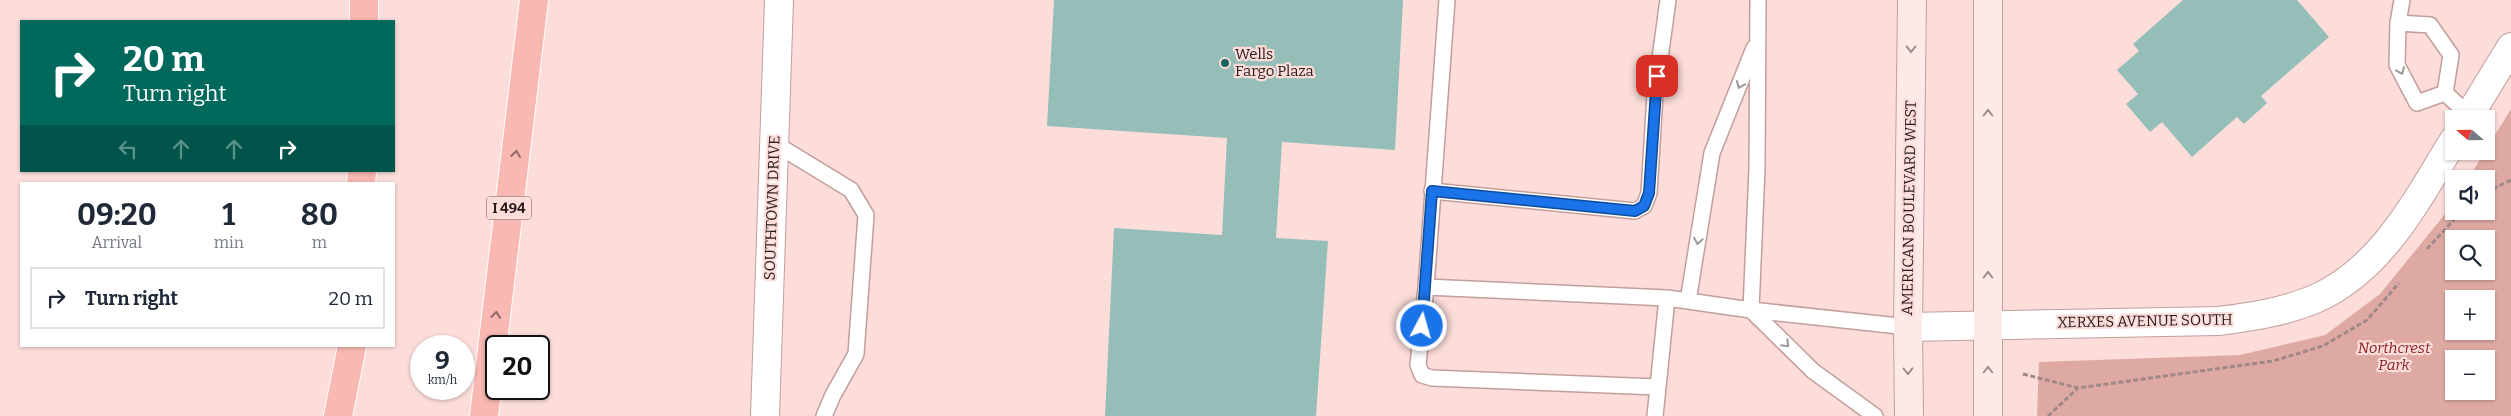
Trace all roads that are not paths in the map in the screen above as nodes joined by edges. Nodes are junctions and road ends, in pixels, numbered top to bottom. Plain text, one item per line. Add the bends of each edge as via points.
1 (364, 0) edge
2 (534, 0) edge
3 (779, 0) edge
4 (1447, 0) edge
5 (1668, 0) edge
6 (1758, 0) edge
7 (1912, 0) edge
8 (1988, 0) edge
9 (2402, 0) edge
10 (364, 20) edge
11 (2398, 23) junction
12 (1758, 39) junction
13 (2511, 47) edge
14 (2445, 94) junction
15 (2461, 110) edge
16 (2472, 110) edge
17 (774, 143) junction
18 (2445, 154) edge
19 (1432, 191) junction
20 (1426, 287) junction
21 (1667, 298) junction
22 (1688, 302) junction
23 (1751, 310) junction
24 (1988, 324) junction
25 (1908, 327) junction
26 (352, 347) edge
27 (358, 347) edge
28 (1658, 386) junction
29 (338, 416) edge
30 (356, 416) edge
31 (484, 416) edge
32 (765, 416) edge
33 (824, 416) edge
34 (1655, 416) edge
35 (1875, 416) edge
36 (1909, 416) edge
37 (1988, 416) edge

1 - 10 highway
31 -> 2 highway, I 494
3 - 17 street, SOUTHTOWN DRIVE
4 - 19 lane
5 - 19 lane via 1655,95 1649,193 1644,206 1635,211
6 - 12 lane
7 -> 25 main road, AMERICAN BOULEVARD WEST
24 -> 8 main road
9 - 11 lane
11 - 14 lane via 2430,25 2450,55
11 -> 14 lane via 2397,64 2417,103
12 -> 22 lane via 1712,153
12 - 23 lane
13 - 16 street
14 - 15 lane
17 - 32 street, SOUTHTOWN DRIVE
17 - 33 lane via 851,190 866,215 856,354
18 - 24 street, XERXES AVENUE SOUTH via 2396,233 2360,270 2316,298 2270,314 2218,321
19 - 20 lane
20 - 21 lane
20 - 28 lane via 1418,365 1422,375 1432,378
21 - 22 lane
21 - 28 lane
22 - 23 lane
23 - 25 lane
23 -> 35 lane via 1812,370
24 - 25 street, XERXES AVENUE SOUTH
37 -> 24 main road
25 -> 36 main road, AMERICAN BOULEVARD WEST
26 - 29 highway
27 - 30 highway
28 - 34 lane

